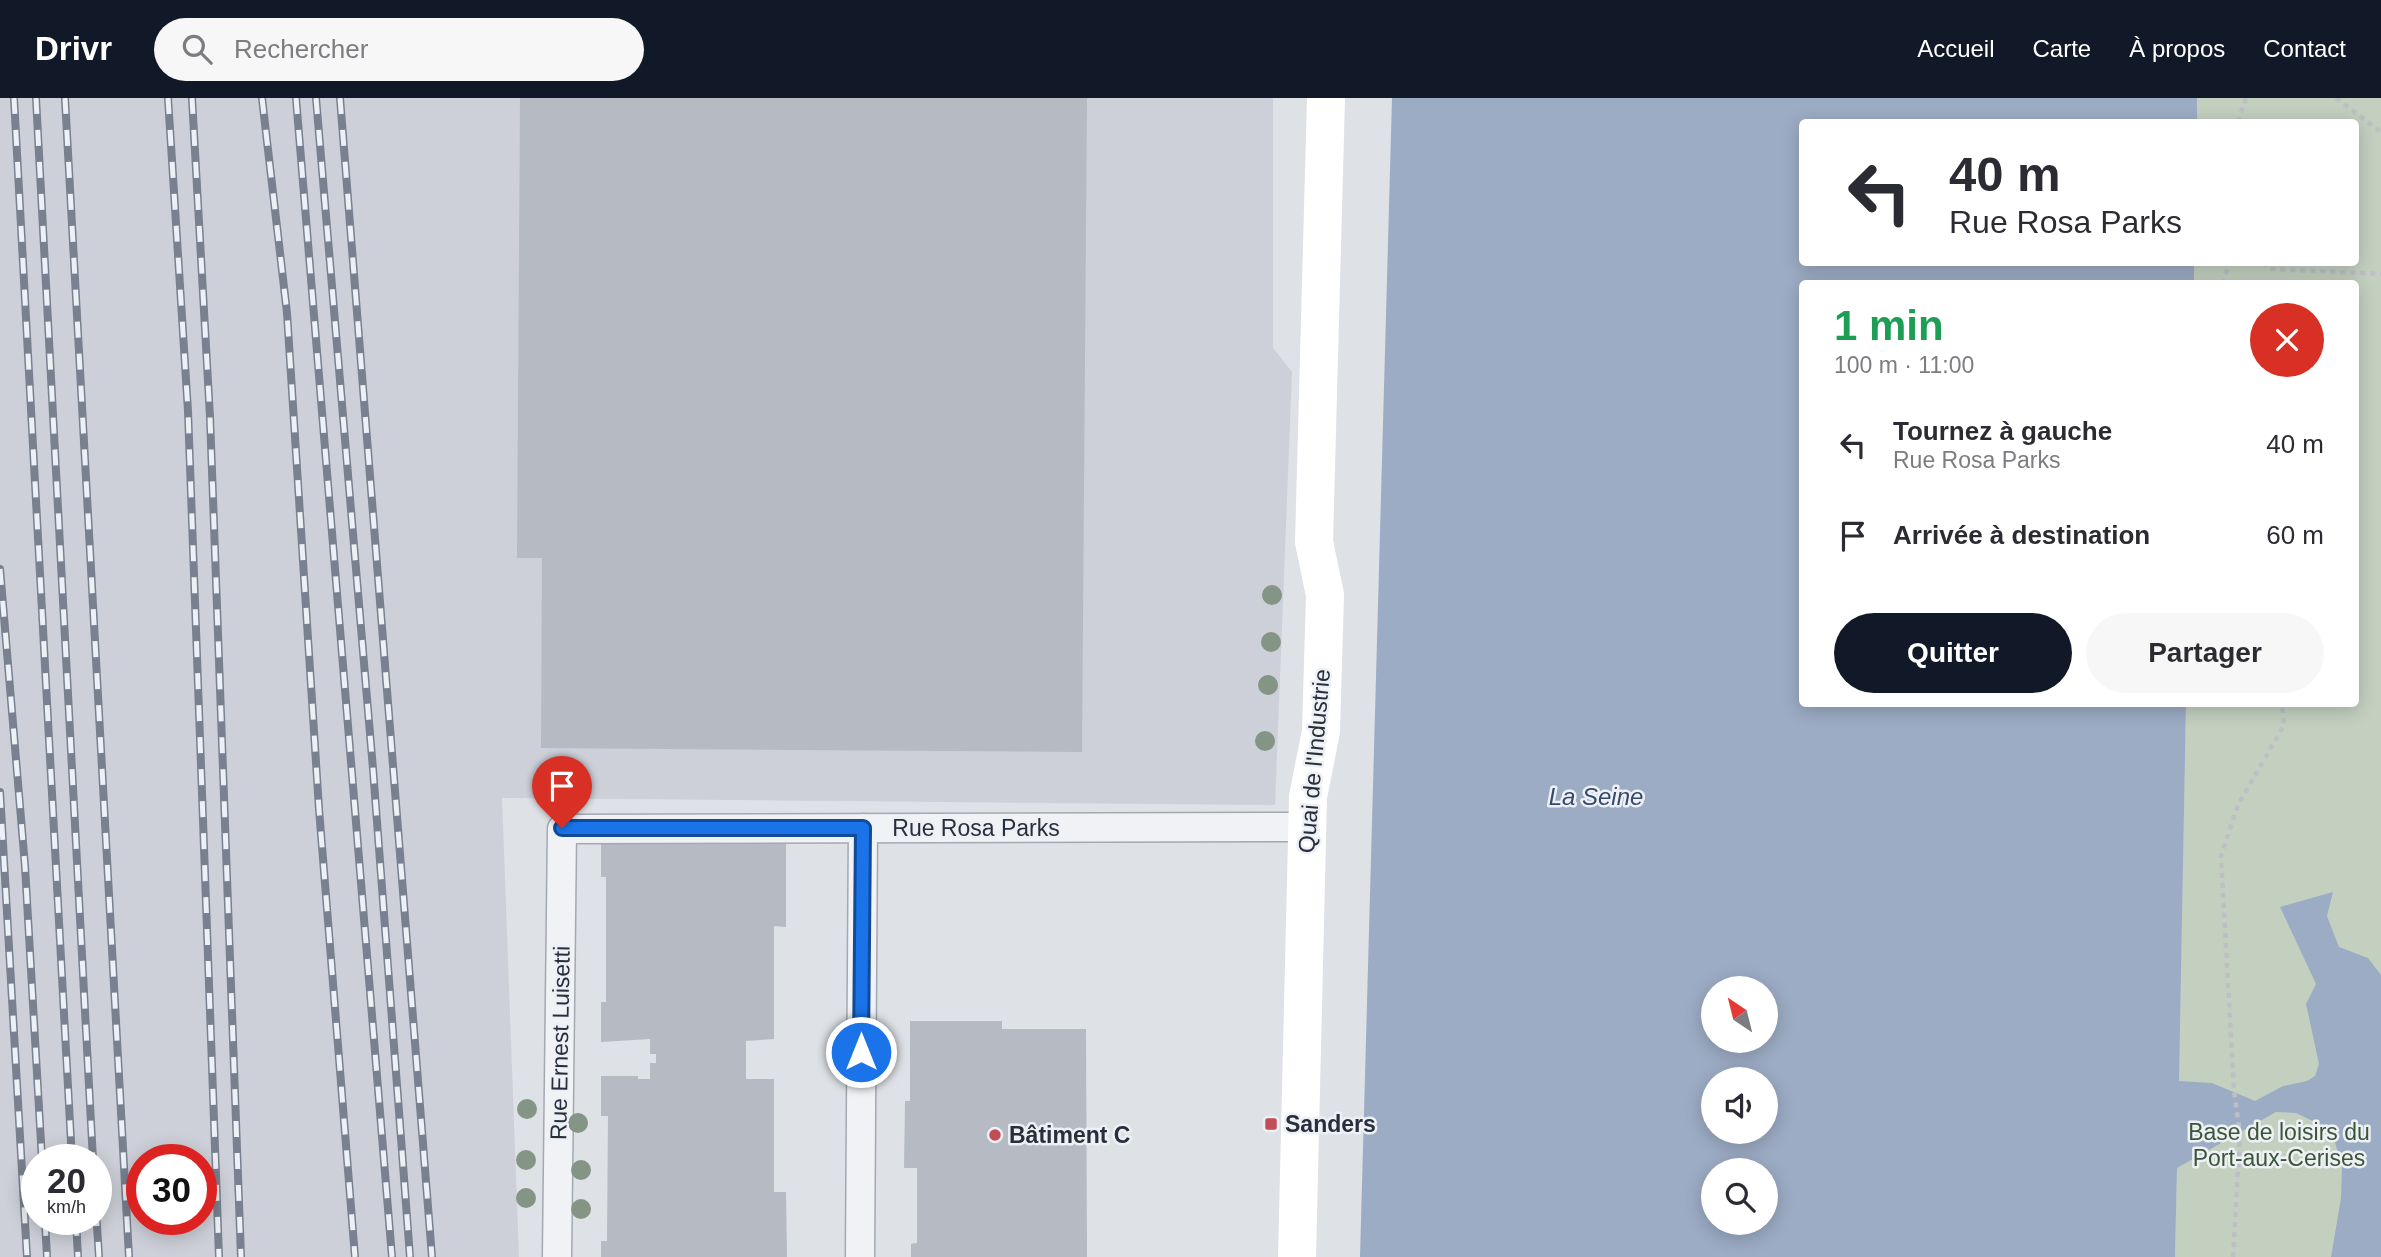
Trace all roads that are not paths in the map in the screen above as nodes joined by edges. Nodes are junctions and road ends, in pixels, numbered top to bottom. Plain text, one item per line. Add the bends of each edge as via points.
1 (1326, 98) edge
2 (1307, 827) junction
3 (562, 828) joint
4 (863, 828) junction
5 (557, 1257) edge
6 (860, 1257) edge
7 (1297, 1257) edge

1 - 2 main road, Quai de l'Industrie via 1314,542 1325,595 1321,731
2 - 4 street, Rue Rosa Parks
2 - 7 main road, Quai de l'Industrie
3 - 4 street, Rue Rosa Parks
3 - 5 street, Rue Ernest Luisetti
4 - 6 street

